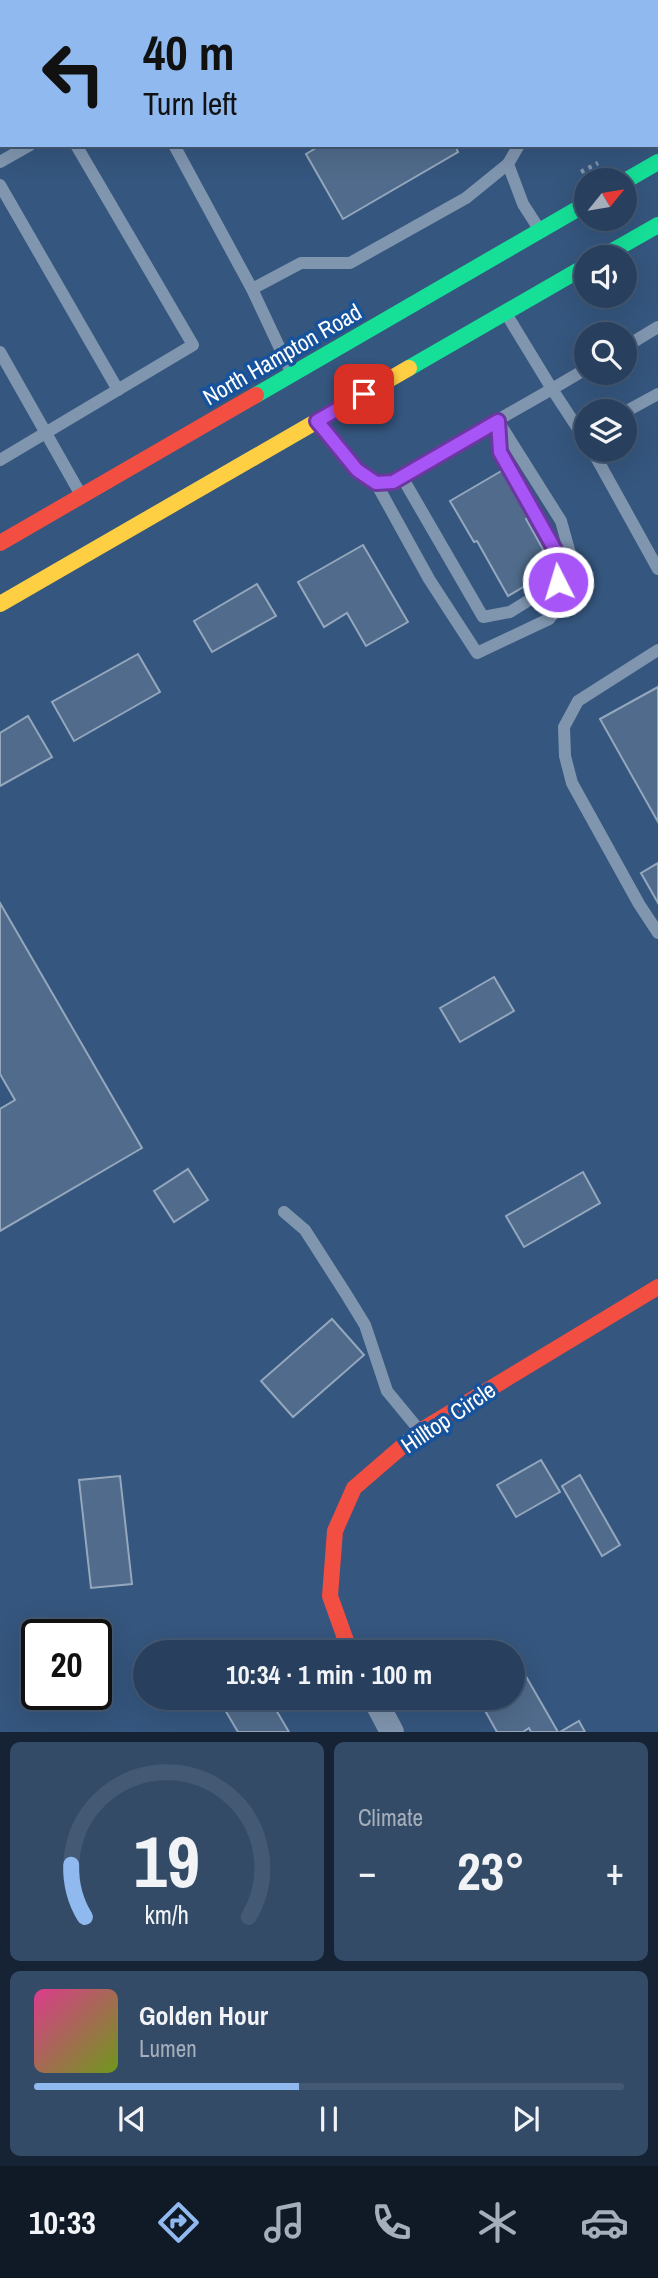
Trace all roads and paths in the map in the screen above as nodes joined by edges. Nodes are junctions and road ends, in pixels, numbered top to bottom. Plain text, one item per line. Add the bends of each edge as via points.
1 (26, 147) edge
2 (77, 147) edge
3 (175, 147) edge
4 (518, 147) edge
5 (0, 162) edge
6 (658, 162) edge
7 (508, 164) junction
8 (637, 174) edge
9 (0, 185) edge
10 (574, 211) edge
11 (658, 225) edge
12 (540, 230) junction
13 (623, 245) edge
14 (574, 273) edge
15 (252, 289) junction
16 (506, 313) junction
17 (658, 327) edge
18 (637, 339) edge
19 (0, 352) edge
20 (574, 376) edge
21 (295, 380) junction
22 (552, 389) junction
23 (118, 390) junction
24 (658, 394) edge
25 (637, 405) edge
26 (314, 415) junction
27 (498, 421) junction
28 (574, 423) edge
29 (46, 433) junction
30 (0, 460) edge
31 (599, 462) edge
32 (402, 477) junction
33 (376, 483) junction
34 (81, 496) junction
35 (0, 543) edge
36 (658, 569) edge
37 (0, 604) edge
38 (658, 650) edge
39 (658, 933) edge
40 (284, 1212) dead end
41 (658, 1287) edge
42 (420, 1431) junction
43 (346, 1640) edge
44 (380, 1710) edge
45 (392, 1732) edge

1 - 5 lane
2 - 23 lane via 193,345
3 - 15 lane
4 - 7 lane
6 - 8 main road
7 - 12 lane via 523,204
7 - 15 lane via 466,198 350,263 301,262
9 - 23 lane
10 - 12 main road, North Hampton Road
11 - 13 main road
12 - 21 main road, North Hampton Road
14 - 16 main road
15 - 21 lane
16 - 22 lane
16 - 26 main road
17 - 18 lane
19 - 29 lane
20 - 22 lane
21 - 34 main road, North Hampton Road
22 - 27 lane
22 - 28 lane
23 - 29 lane
24 - 25 lane
26 - 33 lane via 357,470
26 - 37 main road
27 - 32 lane
27 - 32 lane via 500,452 559,557 558,582 510,612 483,617
27 - 33 lane via 561,521 578,582 549,619 477,653
29 - 30 lane
29 - 34 lane
31 - 36 lane
32 - 33 lane
34 - 35 main road, North Hampton Road
38 - 39 lane via 578,701 564,727 572,783
40 - 42 lane via 305,1230 346,1294 365,1325 387,1391
41 - 42 main road, Hilltop Circle
42 - 43 main road, Hilltop Circle via 354,1488 335,1531 330,1596
44 - 45 street

